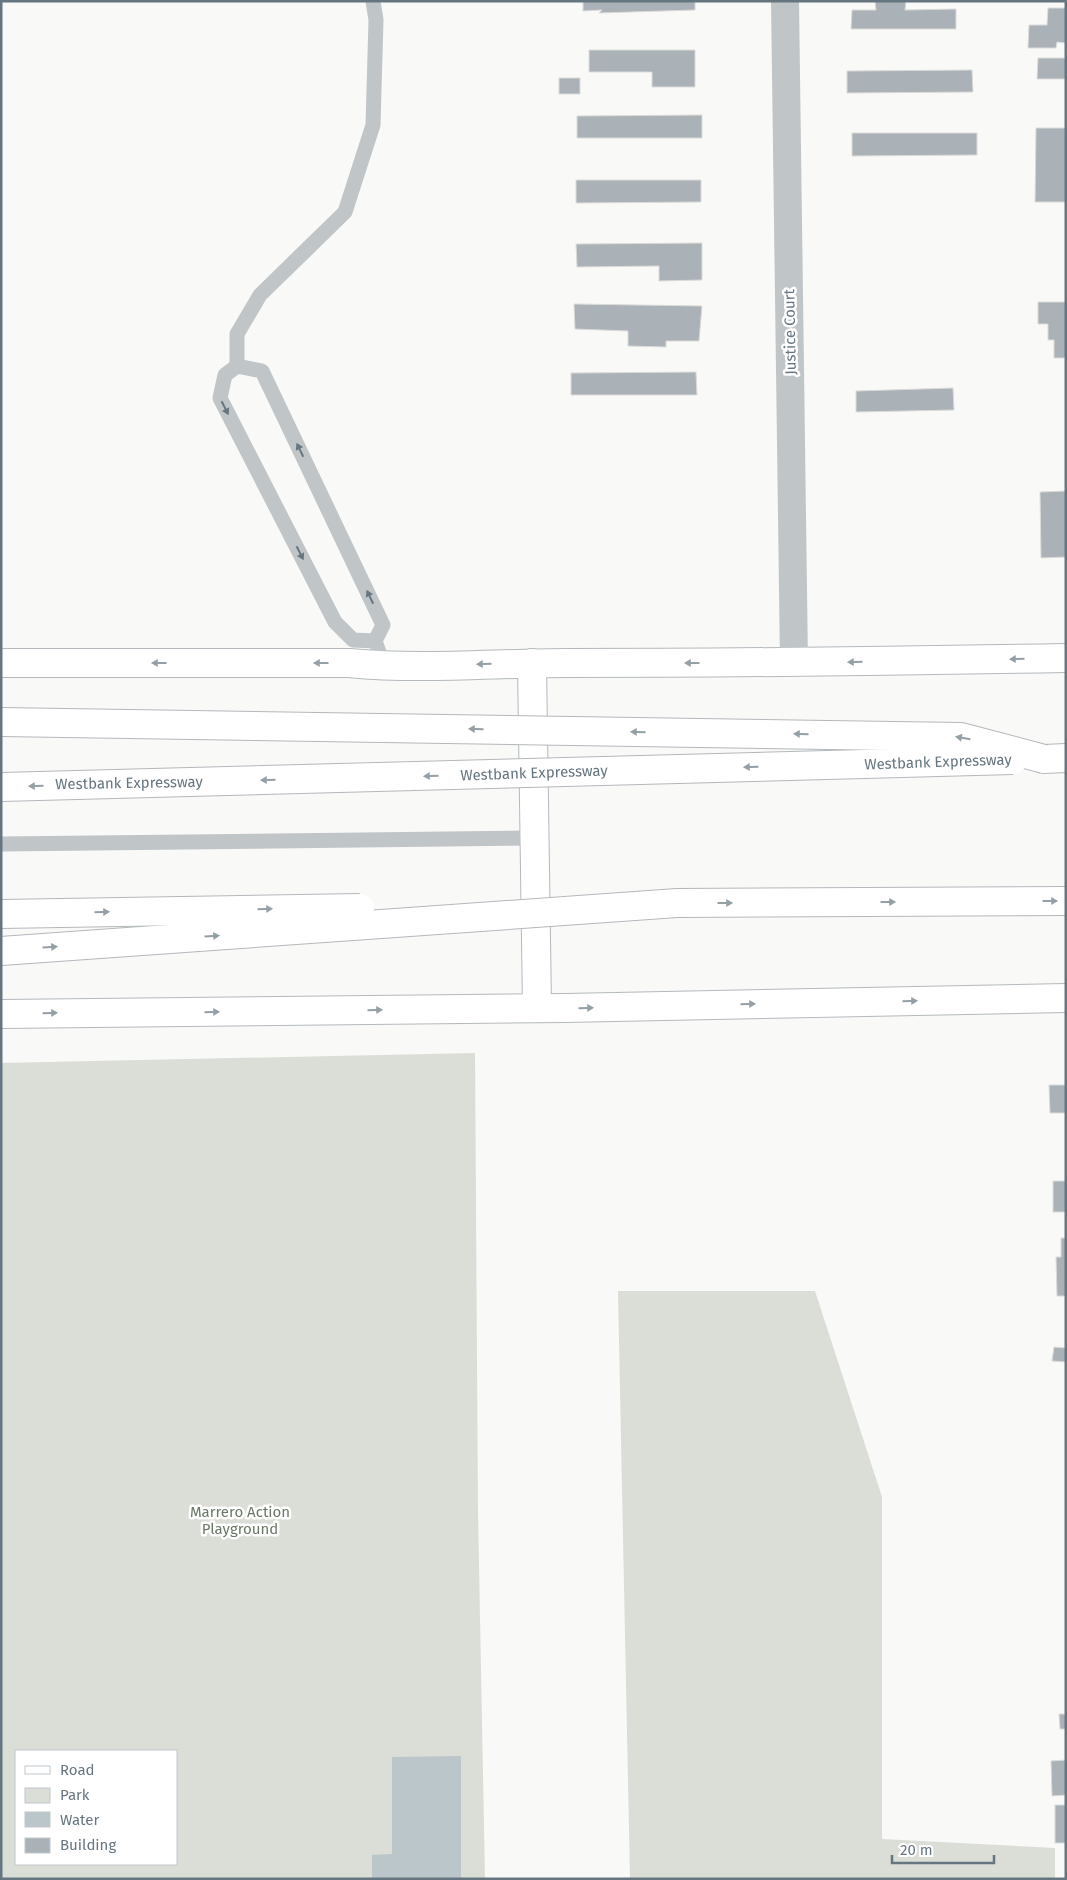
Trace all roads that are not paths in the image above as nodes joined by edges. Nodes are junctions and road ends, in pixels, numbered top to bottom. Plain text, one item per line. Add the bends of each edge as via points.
1 (373, 1) edge
2 (785, 1) edge
3 (236, 366) junction
4 (375, 641) junction
5 (1066, 658) edge
6 (1, 663) edge
7 (532, 663) junction
8 (794, 663) junction
9 (384, 666) junction
10 (1, 722) edge
11 (1055, 758) edge
12 (1, 787) edge
13 (535, 838) junction
14 (1, 844) edge
15 (1066, 901) edge
16 (677, 903) junction
17 (1, 914) edge
18 (1, 950) edge
19 (1066, 998) edge
20 (537, 1008) junction
21 (1, 1014) edge

1 - 3 lane via 376,20 373,125 345,212 260,295 237,334
2 - 8 street, Justice Court
4 -> 3 lane via 382,625 262,371
3 -> 4 lane via 226,375 220,398 335,622 353,640
4 - 9 lane
5 -> 8 main road
9 -> 6 main road via 349,663
8 -> 7 main road
7 -> 9 main road
7 - 13 main road
11 -> 10 main road, bridge via 961,737
11 -> 12 main road, Westbank Expressway, bridge
13 - 14 lane
13 - 20 main road
16 -> 15 main road
17 -> 16 main road, bridge
18 -> 16 main road, bridge
20 -> 19 main road
21 -> 20 main road

